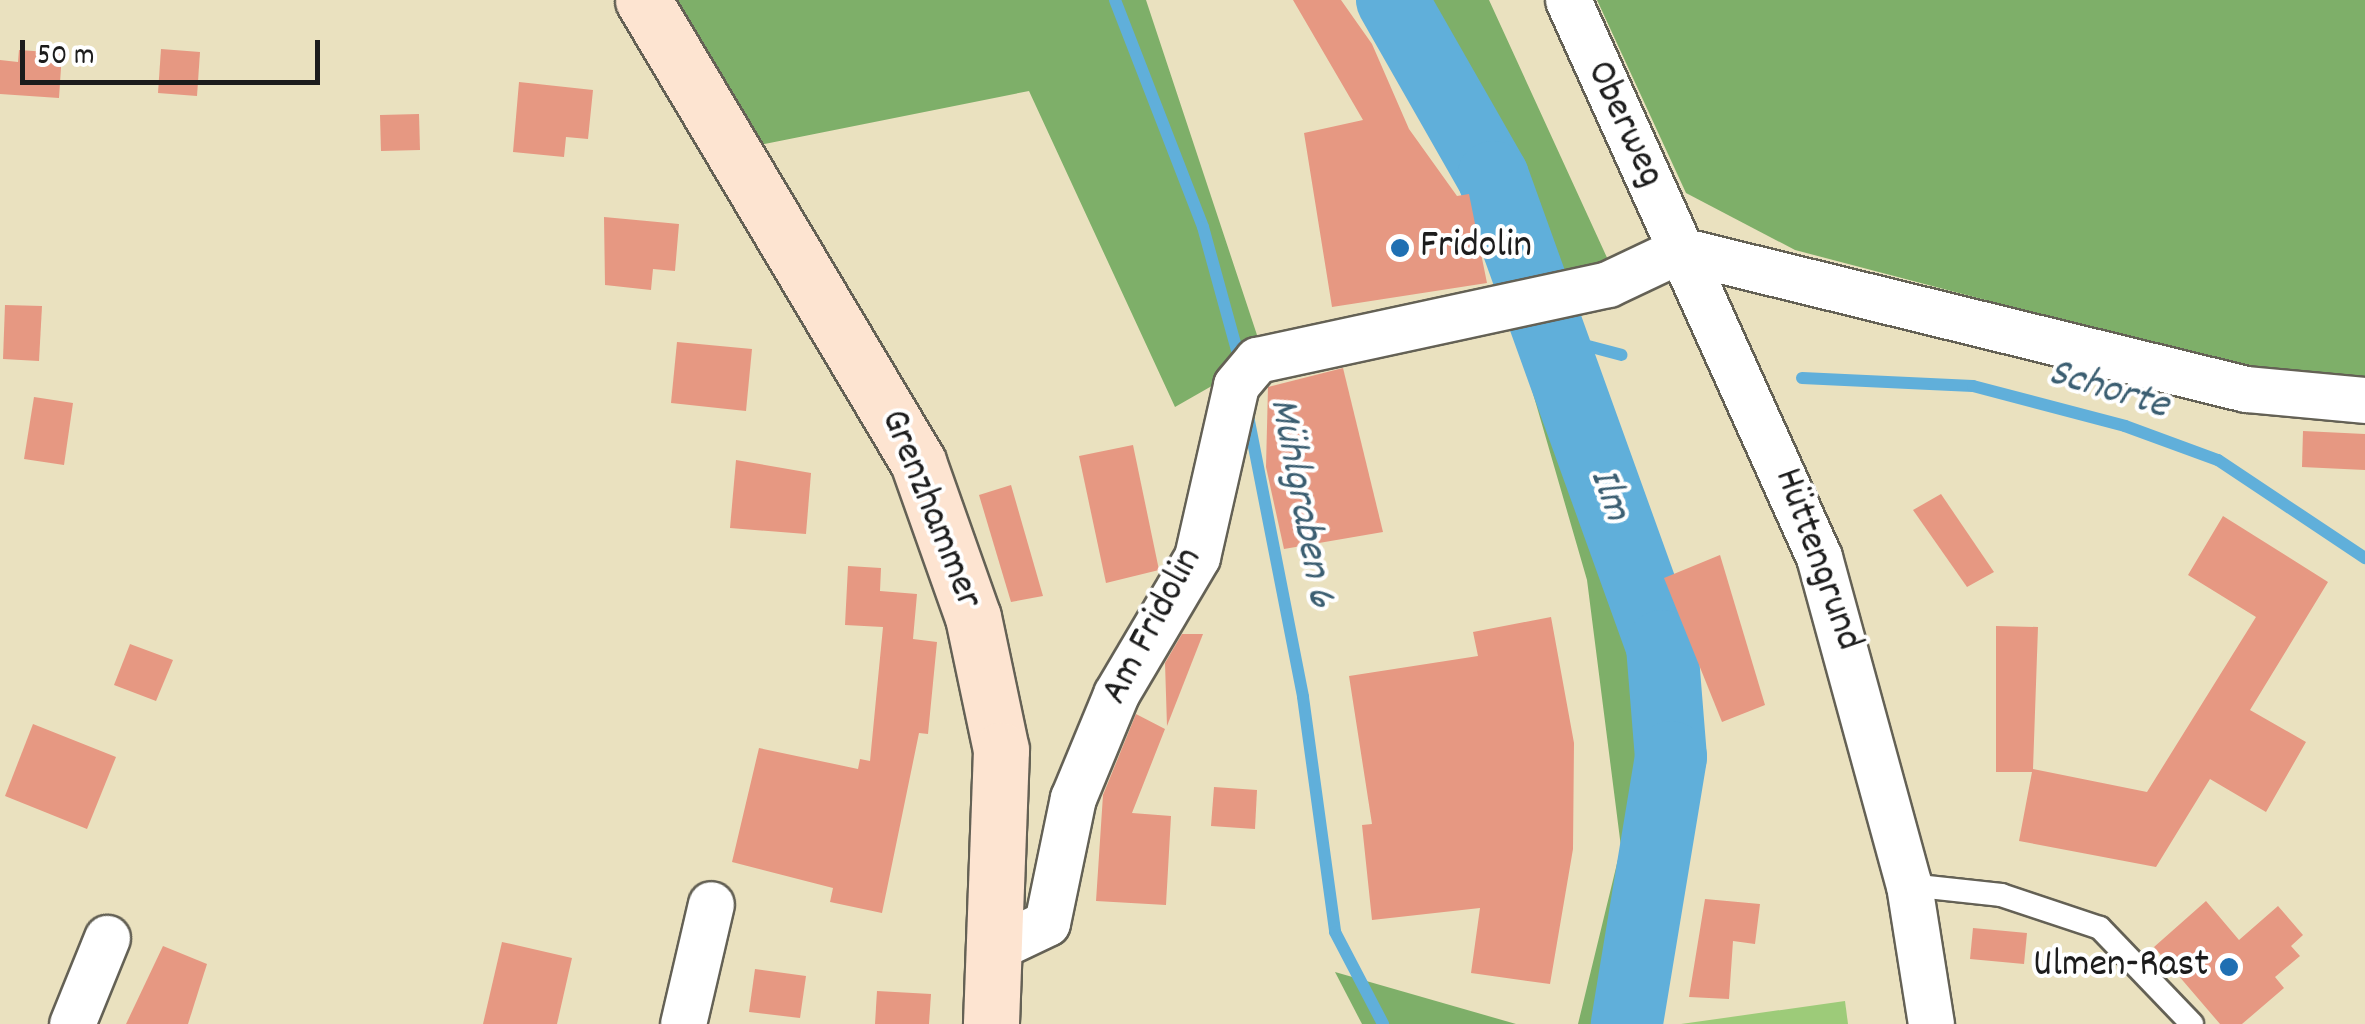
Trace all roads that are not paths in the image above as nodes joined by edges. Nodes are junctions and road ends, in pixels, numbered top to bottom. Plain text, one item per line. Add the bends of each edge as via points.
1 (644, 0) edge
2 (1568, 0) edge
3 (1680, 250) junction
4 (2365, 400) edge
5 (1909, 885) junction
6 (711, 904) dead end
7 (107, 938) dead end
8 (999, 946) junction
9 (72, 1024) edge
10 (683, 1024) edge
11 (991, 1024) edge
12 (1931, 1024) edge
13 (2192, 1024) edge

1 - 8 main road, Grenzhammer via 918,462 991,679 1004,834
2 - 3 street, Oberweg
3 - 4 street via 2246,389
3 - 5 street, Hüttengrund via 1819,557
3 - 8 street, Am Fridolin via 1608,284 1246,373 1197,557 1094,744 1047,923
5 - 12 street, Hüttengrund
5 - 13 lane via 2001,894 2100,928
6 - 10 street
7 - 9 street
8 - 11 main road, Grenzhammer

